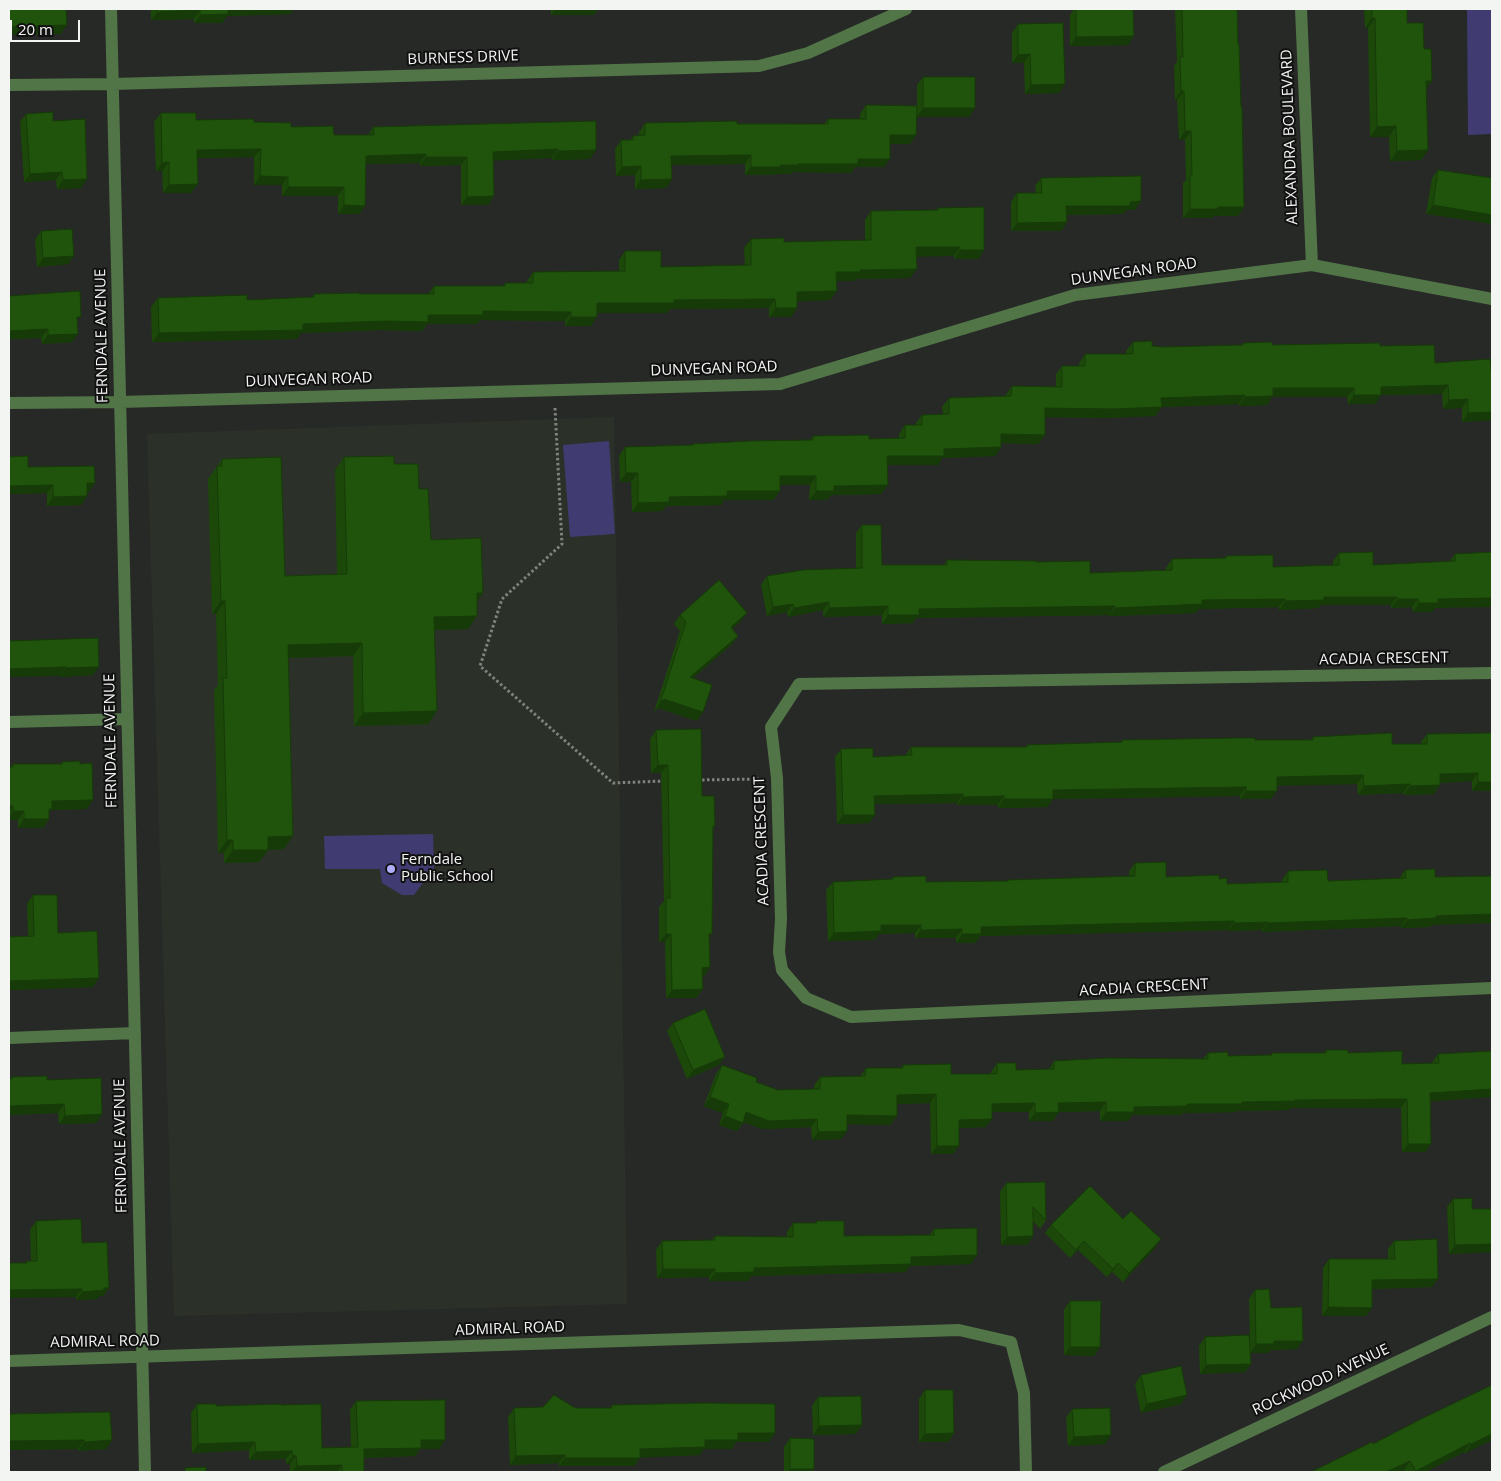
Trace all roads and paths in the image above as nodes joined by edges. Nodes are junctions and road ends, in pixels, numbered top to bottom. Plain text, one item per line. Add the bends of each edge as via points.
1 (111, 9) edge
2 (906, 9) edge
3 (1301, 9) edge
4 (113, 84) junction
5 (9, 85) edge
6 (1312, 265) junction
7 (1492, 299) edge
8 (554, 390) junction
9 (120, 402) junction
10 (9, 403) edge
11 (1492, 673) edge
12 (127, 719) junction
13 (9, 722) edge
14 (777, 778) junction
15 (672, 781) edge
16 (691, 781) edge
17 (1492, 988) edge
18 (135, 1033) junction
19 (9, 1038) edge
20 (1492, 1317) edge
21 (142, 1358) junction
22 (9, 1361) edge
23 (145, 1472) edge
24 (1026, 1472) edge
25 (1164, 1472) edge

1 - 4 street, FERNDALE AVENUE
2 - 4 street, BURNESS DRIVE via 808,53 759,66
3 - 6 street, ALEXANDRA BOULEVARD
4 - 5 street, BURNESS DRIVE
4 - 9 street, FERNDALE AVENUE
6 - 7 street, DUNVEGAN ROAD
6 - 8 street, DUNVEGAN ROAD via 1075,295 780,384
8 - 9 street, DUNVEGAN ROAD
8 - 15 path via 562,544 502,599 480,666 613,783
9 - 10 street, DUNVEGAN ROAD
9 - 12 street, FERNDALE AVENUE
11 - 14 street, ACADIA CRESCENT via 799,684 770,727
12 - 13 street
12 - 18 street, FERNDALE AVENUE
14 - 16 path
14 - 17 street, ACADIA CRESCENT via 779,952 782,970 806,998 852,1017
18 - 19 street
18 - 21 street, FERNDALE AVENUE
20 - 25 street, ROCKWOOD AVENUE
21 - 22 street, ADMIRAL ROAD
21 - 23 street, FERNDALE AVENUE
21 - 24 street, ADMIRAL ROAD via 959,1330 1011,1342 1024,1393

